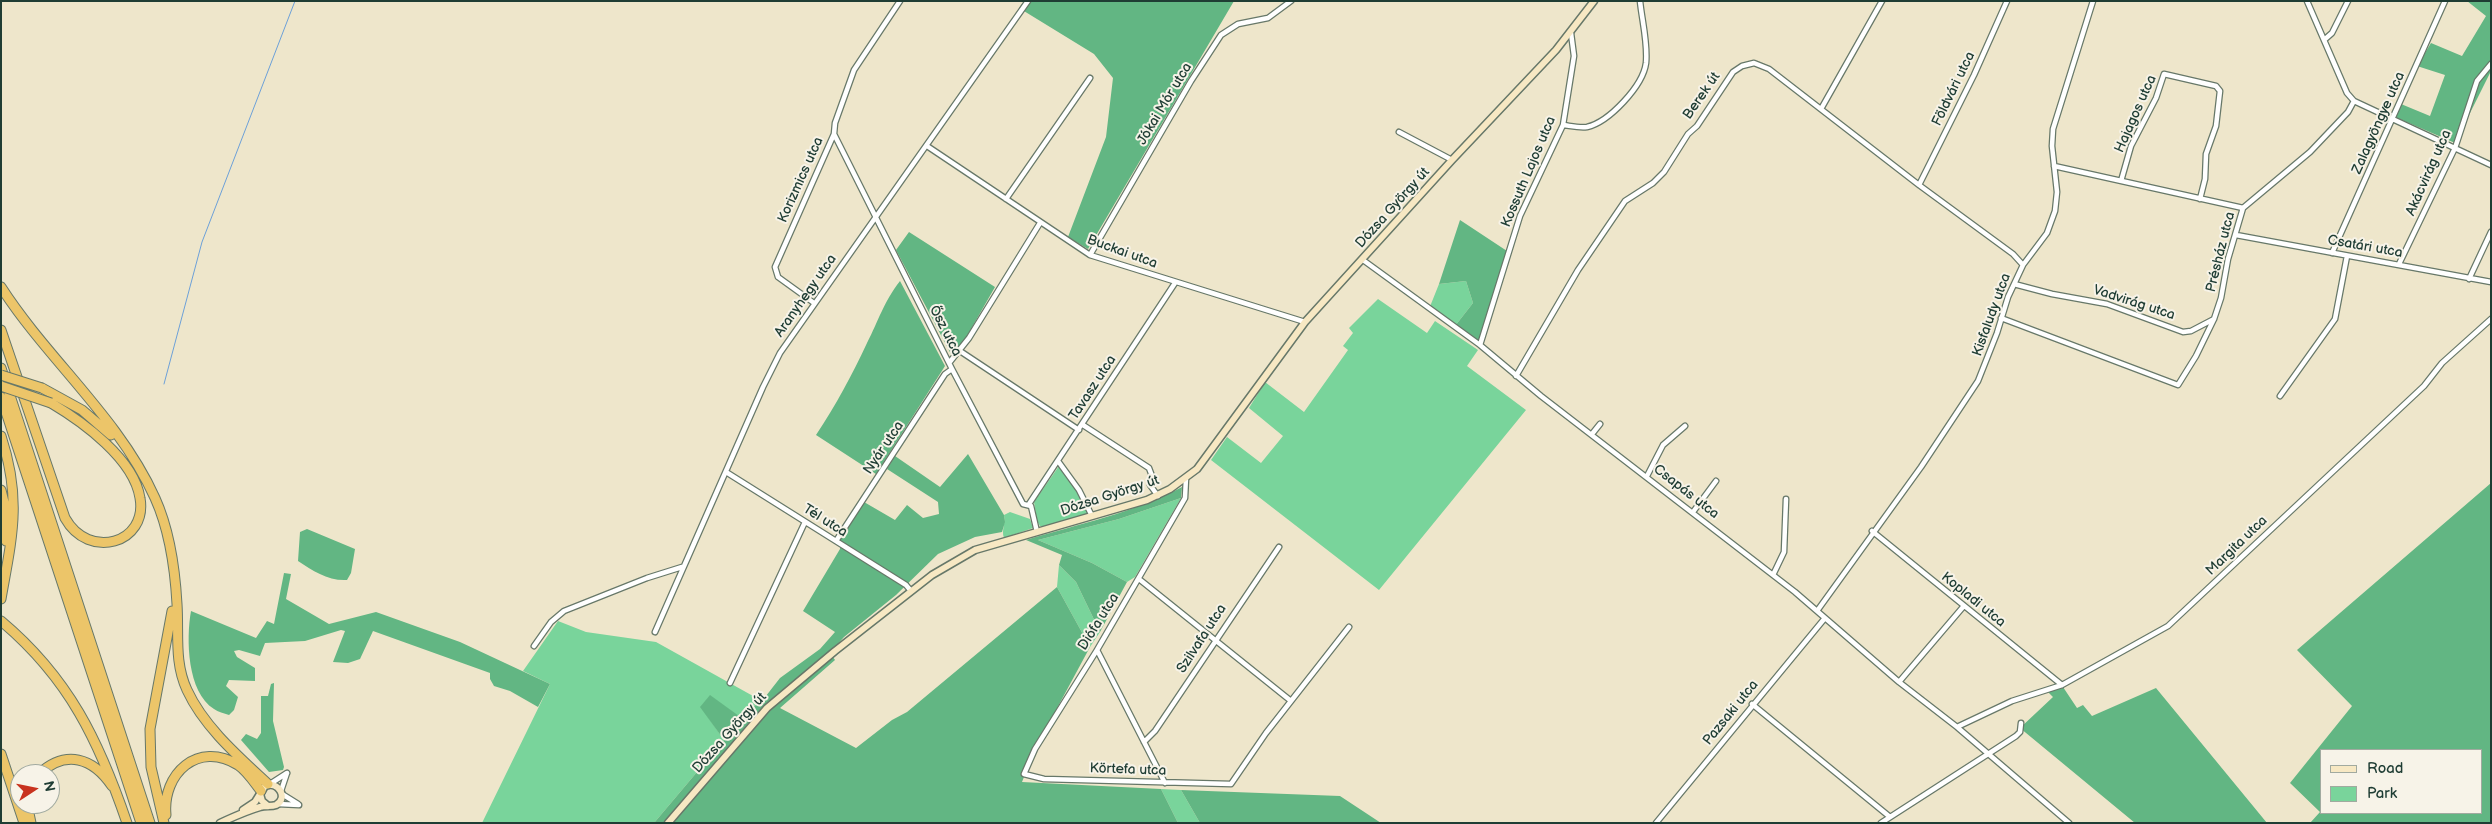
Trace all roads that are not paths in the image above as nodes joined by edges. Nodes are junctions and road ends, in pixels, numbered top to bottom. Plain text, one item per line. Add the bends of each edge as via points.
1 (900, 1) edge
2 (1028, 1) edge
3 (1291, 1) edge
4 (1594, 1) edge
5 (1640, 1) edge
6 (1882, 1) edge
7 (2007, 1) edge
8 (2092, 1) edge
9 (2307, 1) edge
10 (2348, 1) edge
11 (2445, 1) edge
12 (1572, 32) junction
13 (2324, 40) junction
14 (2491, 64) edge
15 (1090, 78) dead end
16 (2354, 101) junction
17 (1821, 109) junction
18 (2393, 118) junction
19 (1563, 125) junction
20 (1399, 132) dead end
21 (834, 134) junction
22 (927, 146) junction
23 (2455, 148) junction
24 (1452, 160) junction
25 (2491, 165) edge
26 (2054, 166) junction
27 (2121, 181) junction
28 (1919, 185) junction
29 (1006, 199) junction
30 (2200, 199) junction
31 (2243, 208) junction
32 (875, 217) junction
33 (1040, 224) junction
34 (2491, 232) edge
35 (2236, 235) junction
36 (2332, 253) junction
37 (1090, 255) junction
38 (2347, 256) junction
39 (1363, 260) junction
40 (2399, 264) junction
41 (2023, 265) junction
42 (2469, 278) junction
43 (2491, 282) edge
44 (1175, 284) junction
45 (2014, 284) junction
46 (1, 287) edge
47 (814, 303) junction
48 (2002, 318) junction
49 (2214, 319) junction
50 (2491, 319) edge
51 (1305, 322) junction
52 (1, 330) edge
53 (1480, 345) junction
54 (960, 351) junction
55 (949, 364) junction
56 (1, 368) edge
57 (952, 369) junction
58 (1, 375) edge
59 (1516, 376) junction
60 (1, 386) edge
61 (2280, 396) dead end
62 (1, 397) edge
63 (1083, 424) junction
64 (1600, 424) dead end
65 (1685, 426) dead end
66 (1079, 430) junction
67 (1592, 434) junction
68 (1, 436) edge
69 (1058, 460) junction
70 (135, 461) junction
71 (726, 472) junction
72 (1646, 476) junction
73 (1186, 478) junction
74 (1716, 481) dead end
75 (1, 490) edge
76 (1158, 496) junction
77 (1786, 499) dead end
78 (1029, 504) junction
79 (1693, 512) junction
80 (1092, 516) junction
81 (805, 522) junction
82 (1872, 531) junction
83 (1037, 532) junction
84 (836, 541) junction
85 (1279, 548) dead end
86 (682, 567) junction
87 (1774, 575) junction
88 (1139, 579) junction
89 (174, 581) junction
90 (3, 589) junction
91 (911, 591) junction
92 (1, 600) edge
93 (1823, 602) junction
94 (1809, 604) junction
95 (1963, 607) junction
96 (1817, 611) junction
97 (1825, 618) junction
98 (1, 621) edge
99 (1349, 627) dead end
100 (655, 632) dead end
101 (1216, 639) junction
102 (534, 646) dead end
103 (1097, 650) junction
104 (1899, 682) junction
105 (730, 683) dead end
106 (2062, 685) junction
107 (1291, 701) junction
108 (1752, 704) junction
109 (2021, 723) dead end
110 (1956, 727) junction
111 (1144, 742) junction
112 (1, 754) edge
113 (1986, 754) junction
114 (52, 764) edge
115 (1024, 774) joint
116 (1164, 783) junction
117 (265, 788) junction
118 (281, 792) junction
119 (119, 797) junction
120 (276, 804) junction
121 (268, 806) junction
122 (1890, 817) junction
123 (232, 818) junction
124 (24, 823) edge
125 (127, 823) edge
126 (141, 823) edge
127 (150, 823) edge
128 (166, 823) edge
129 (220, 823) edge
130 (668, 823) edge
131 (1656, 823) edge
132 (1881, 823) edge
133 (2069, 823) edge

1 - 21 street, Korizmics utca via 854,70
2 - 22 street, Aranyhegy utca
3 - 37 street, Jókai Mór utca via 1268,18 1238,24 1221,35
4 - 12 main road, Dózsa György út
5 - 19 street via 1646,51 1642,78 1626,99 1592,125
6 - 17 street
7 - 28 street, Földvári utca via 1974,76
8 - 26 street, Kisfaludy utca via 2054,129
9 - 13 street
10 - 13 street via 2332,33
11 - 18 street, Zalagyöngye utca
12 - 19 street, Kossuth Lajos utca via 1574,56
12 - 24 main road, Dózsa György út
13 - 16 street via 2347,93
14 - 23 street, Akácvirág utca via 2476,81
15 - 29 street
16 - 18 street
16 - 31 street, Présház utca via 2348,112 2310,152
17 - 28 street, Berek út
17 - 59 street, Berek út via 1762,65 1748,64 1733,72 1664,172 1654,183 1625,200 1578,270
18 - 23 street
18 - 36 street, Zalagyöngye utca
19 - 53 street, Kossuth Lajos utca via 1520,216
20 - 24 street
21 - 32 street, Ősz utca
21 - 47 street, Korizmics utca via 775,267 778,276
22 - 29 street, Buckai utca
22 - 32 street, Aranyhegy utca
23 - 25 street
23 - 40 street, Akácvirág utca
24 - 39 main road, Dózsa György út
26 - 27 street
26 - 41 street, Kisfaludy utca via 2055,211 2047,233
27 - 30 street
27 - 30 street, Hajagos utca via 2131,146 2156,98 2164,74 2216,86 2221,94 2216,126 2206,154
28 - 41 street, Berek út via 2013,254
29 - 33 street, Buckai utca
30 - 31 street
31 - 35 street, Présház utca
32 - 47 street, Aranyhegy utca
32 - 55 street, Ősz utca
33 - 37 street, Buckai utca
33 - 54 street
34 - 42 street
35 - 36 street, Csatári utca
35 - 49 street, Présház utca
36 - 38 street, Csatári utca
37 - 44 street, Buckai utca
38 - 40 street, Csatári utca
38 - 61 street via 2334,321
39 - 51 main road, Dózsa György út
39 - 53 street, Csapás utca
40 - 42 street, Csatári utca
41 - 45 street, Kisfaludy utca
42 - 43 street, Csatári utca
44 - 51 street, Buckai utca
44 - 63 street, Tavasz utca
45 - 48 street, Kisfaludy utca
45 - 49 street, Vadvirág utca via 2107,304 2187,332
46 - 70 highway
47 - 71 street, Aranyhegy utca via 771,369
48 - 49 street, Présház utca via 2178,385
48 - 82 street, Kisfaludy utca via 1978,381
50 - 106 street, Margita utca via 2178,618 2159,632
51 - 73 main road, Dózsa György út via 1212,451
52 - 60 highway, bridge via 64,518 74,532 99,544 114,541 130,532 141,506 137,488 125,466 104,442 76,418 51,403
53 - 59 street, Csapás utca
54 - 55 street
54 - 66 street
55 - 57 street, Ősz utca
56 - 127 highway
57 - 78 street, Ősz utca via 1023,504
57 - 84 street, Nyár utca via 945,374
58 - 70 highway, bridge via 42,388 73,404 92,418
59 - 67 street, Csapás utca
62 - 126 highway
63 - 66 street, Tavasz utca
63 - 76 street via 1149,468 1152,476 1150,486
64 - 67 street
65 - 72 street via 1663,446
66 - 69 street, Tavasz utca
67 - 72 street, Csapás utca
68 - 90 highway via 12,474 15,510
69 - 78 street, Tavasz utca
69 - 80 street
70 - 89 highway via 154,496 165,526
71 - 81 street, Tél utca
71 - 86 street, Aranyhegy utca
72 - 79 street, Csapás utca
73 - 76 main road, Dózsa György út
73 - 88 street, Diófa utca via 1185,498
74 - 79 street
75 - 90 highway via 7,531
76 - 80 main road, Dózsa György út
77 - 87 street via 1784,552
78 - 83 street, Ősz utca
79 - 87 street, Csapás utca
80 - 83 main road, Dózsa György út
81 - 84 street, Tél utca
81 - 105 street
82 - 93 street, Kisfaludy utca
82 - 95 street, Kopladi utca
83 - 91 main road, Dózsa György út via 975,550
84 - 91 street, Tél utca
85 - 101 street, Szilvafa utca
86 - 100 street, Aranyhegy utca
86 - 102 street via 564,612 551,622
87 - 94 street, Csapás utca
88 - 101 street
88 - 103 street, Diófa utca
89 - 117 highway via 178,657 186,689 208,723
89 - 128 highway via 170,629 150,729 151,767
90 - 92 highway
91 - 130 main road, Dózsa György út via 767,708
93 - 94 street
93 - 96 street, Kisfaludy utca
94 - 96 street, Csapás utca
95 - 104 street
95 - 106 street, Kopladi utca
96 - 97 street, Csapás utca
97 - 104 street, Csapás utca
97 - 108 street, Pazsaki utca
98 - 119 highway via 35,653 78,708 98,745
99 - 107 street
101 - 107 street via 1264,682
101 - 111 street, Szilvafa utca via 1155,732
103 - 111 street
103 - 115 street, Diófa utca via 1035,749
104 - 110 street, Csapás utca
106 - 110 street, Margita utca via 2012,701
107 - 116 street, Körtefa utca via 1230,784
108 - 122 street
108 - 131 street, Pazsaki utca
109 - 113 street via 2016,736
110 - 113 street, Csapás utca
111 - 116 street
112 - 124 highway
113 - 122 street
113 - 133 street, Csapás utca
114 - 119 highway via 62,760 84,761 102,773
115 - 116 street, Körtefa utca via 1044,779
117 - 118 main road via 278,787
117 - 118 street via 287,773
117 - 121 main road via 262,801
117 - 123 main road via 255,802
117 - 128 highway via 233,762 216,757 197,759 178,771 168,787
118 - 120 main road via 281,800
118 - 120 street via 299,804
119 - 125 highway
120 - 121 main road
121 - 123 main road
122 - 132 street
123 - 129 main road

